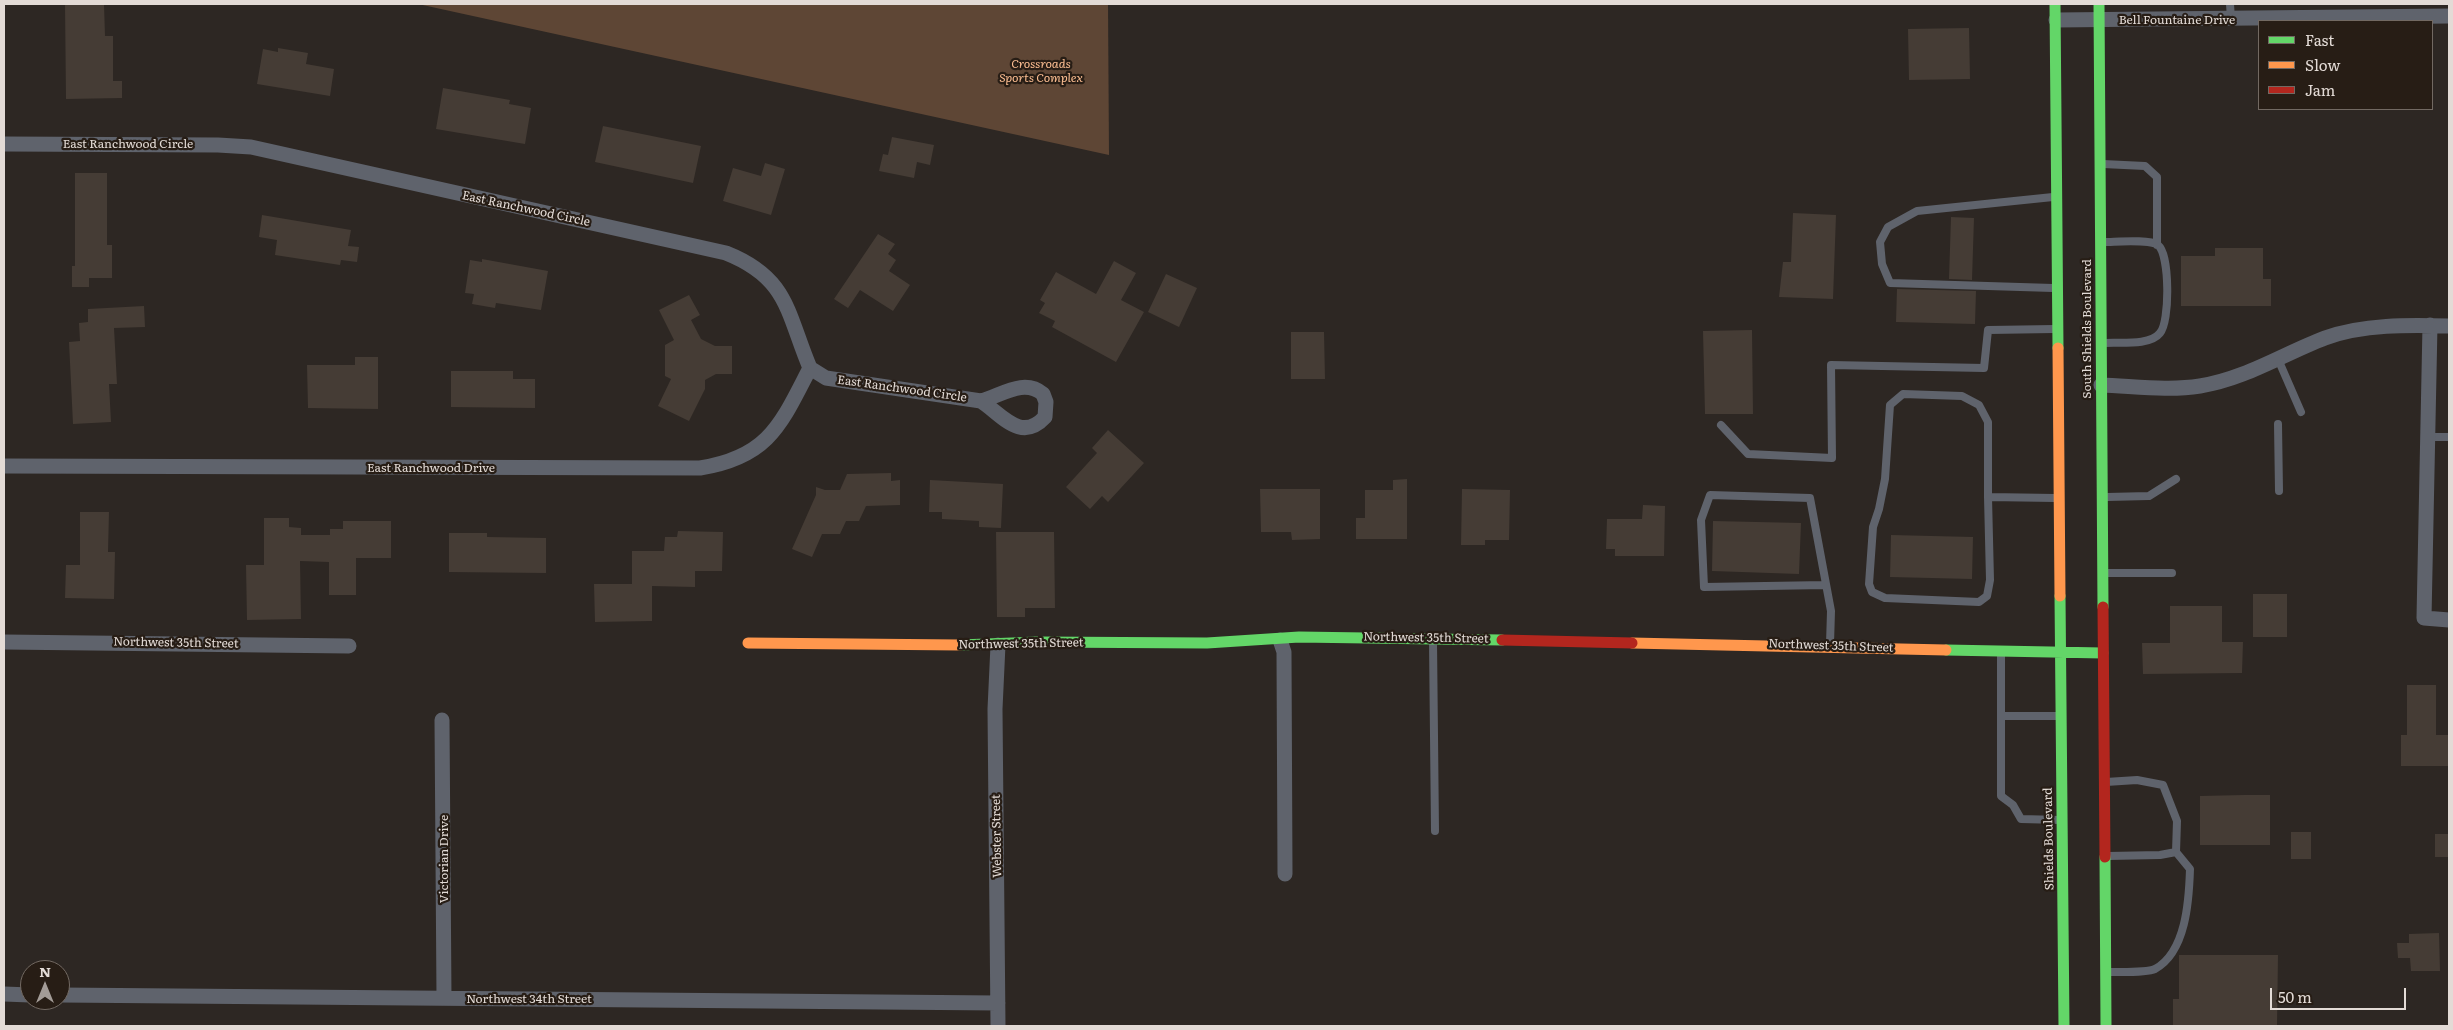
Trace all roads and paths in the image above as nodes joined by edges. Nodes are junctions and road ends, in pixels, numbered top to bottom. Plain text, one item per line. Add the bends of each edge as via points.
1 (2056, 4) edge
2 (2099, 4) edge
3 (2230, 4) edge
4 (2449, 16) edge
5 (2231, 19) junction
6 (2056, 20) junction
7 (2099, 20) junction
8 (4, 144) edge
9 (2100, 164) junction
10 (2057, 196) junction
11 (2100, 242) junction
12 (2157, 245) junction
13 (2058, 288) junction
14 (2430, 325) junction
15 (2449, 326) edge
16 (2058, 329) junction
17 (2100, 343) junction
18 (2278, 359) junction
19 (810, 368) junction
20 (2101, 385) junction
21 (981, 401) dead end
22 (2301, 412) dead end
23 (2278, 424) dead end
24 (1721, 425) dead end
25 (2449, 437) edge
26 (2428, 438) junction
27 (4, 466) edge
28 (2176, 479) dead end
29 (2279, 491) dead end
30 (1988, 497) junction
31 (2102, 497) junction
32 (2060, 498) junction
33 (2103, 573) junction
34 (2172, 573) dead end
35 (1826, 585) junction
36 (2449, 620) edge
37 (1433, 639) junction
38 (1280, 640) junction
39 (4, 642) edge
40 (748, 643) dead end
41 (998, 645) junction
42 (349, 646) dead end
43 (1830, 646) junction
44 (2001, 650) junction
45 (2061, 652) junction
46 (2104, 653) junction
47 (2001, 716) junction
48 (2061, 716) junction
49 (442, 720) dead end
50 (2104, 782) junction
51 (2062, 820) junction
52 (1435, 830) dead end
53 (2176, 852) junction
54 (2105, 856) junction
55 (1285, 874) dead end
56 (2106, 972) junction
57 (4, 994) edge
58 (20, 995) edge
59 (70, 995) edge
60 (444, 998) junction
61 (998, 1003) junction
62 (998, 1026) edge
63 (2064, 1026) edge
64 (2106, 1026) edge

1 - 6 main road
2 - 7 main road, South Shields Boulevard
3 - 5 lane
4 - 5 street, Bell Fountaine Drive
5 - 7 street, Bell Fountaine Drive
6 - 7 street, Bell Fountaine Drive
6 - 10 main road
7 - 9 main road, South Shields Boulevard
8 - 19 street, East Ranchwood Circle via 251,147 726,253 760,271 781,294 791,312
9 - 11 main road, South Shields Boulevard
9 - 12 lane via 2145,166 2157,177
10 - 13 main road
10 - 13 lane via 1917,211 1888,227 1880,242 1882,264 1890,283
11 - 12 lane
11 - 17 main road, South Shields Boulevard
12 - 17 lane via 2165,256 2167,322 2160,335 2146,341
13 - 16 main road
14 - 15 street
14 - 18 street via 2342,333
14 - 26 street
16 - 24 lane via 1988,330 1984,368 1831,366 1832,458 1748,454
16 - 32 main road
17 - 20 main road, South Shields Boulevard
18 - 20 street via 2251,372 2200,386
18 - 22 lane
19 - 21 street, East Ranchwood Circle via 826,378
19 - 27 street, East Ranchwood Drive via 785,418 759,447 740,458 700,468
20 - 31 main road, South Shields Boulevard
23 - 29 lane
25 - 26 lane
26 - 36 street via 2424,618
28 - 31 lane via 2149,496
30 - 30 lane via 1988,422 1979,405 1962,396 1903,394 1890,405 1885,479 1873,527 1869,584 1872,592 1885,598 1979,602 1986,596 1990,580
30 - 32 lane
31 - 33 main road, South Shields Boulevard
32 - 45 main road
33 - 34 lane
33 - 46 main road, South Shields Boulevard
35 - 35 lane via 1810,498 1710,495 1701,520 1704,586
35 - 43 lane via 1831,611
37 - 38 main road, Northwest 35th Street via 1299,637
37 - 43 main road, Northwest 35th Street
37 - 52 lane
38 - 41 main road, Northwest 35th Street via 1207,644 1038,642
38 - 55 street via 1284,652
39 - 42 street, Northwest 35th Street
40 - 41 main road, Northwest 35th Street
41 - 61 street, Webster Street via 995,709
43 - 44 main road, Northwest 35th Street
44 - 45 main road, Northwest 35th Street
44 - 47 lane
45 - 46 main road, Northwest 35th Street
45 - 48 main road, Shields Boulevard
46 - 50 main road
47 - 48 lane
47 - 51 lane via 2001,796 2013,805 2021,819
48 - 51 main road, Shields Boulevard
49 - 60 street, Victorian Drive
50 - 53 lane via 2137,780 2163,785 2177,821
50 - 54 main road
51 - 63 main road, Shields Boulevard
53 - 54 lane
53 - 56 lane via 2190,869 2189,900 2178,940 2167,960 2153,970
54 - 56 main road
56 - 64 main road
57 - 58 street
59 - 60 street, Northwest 34th Street
60 - 61 street, Northwest 34th Street
61 - 62 street, Webster Street

